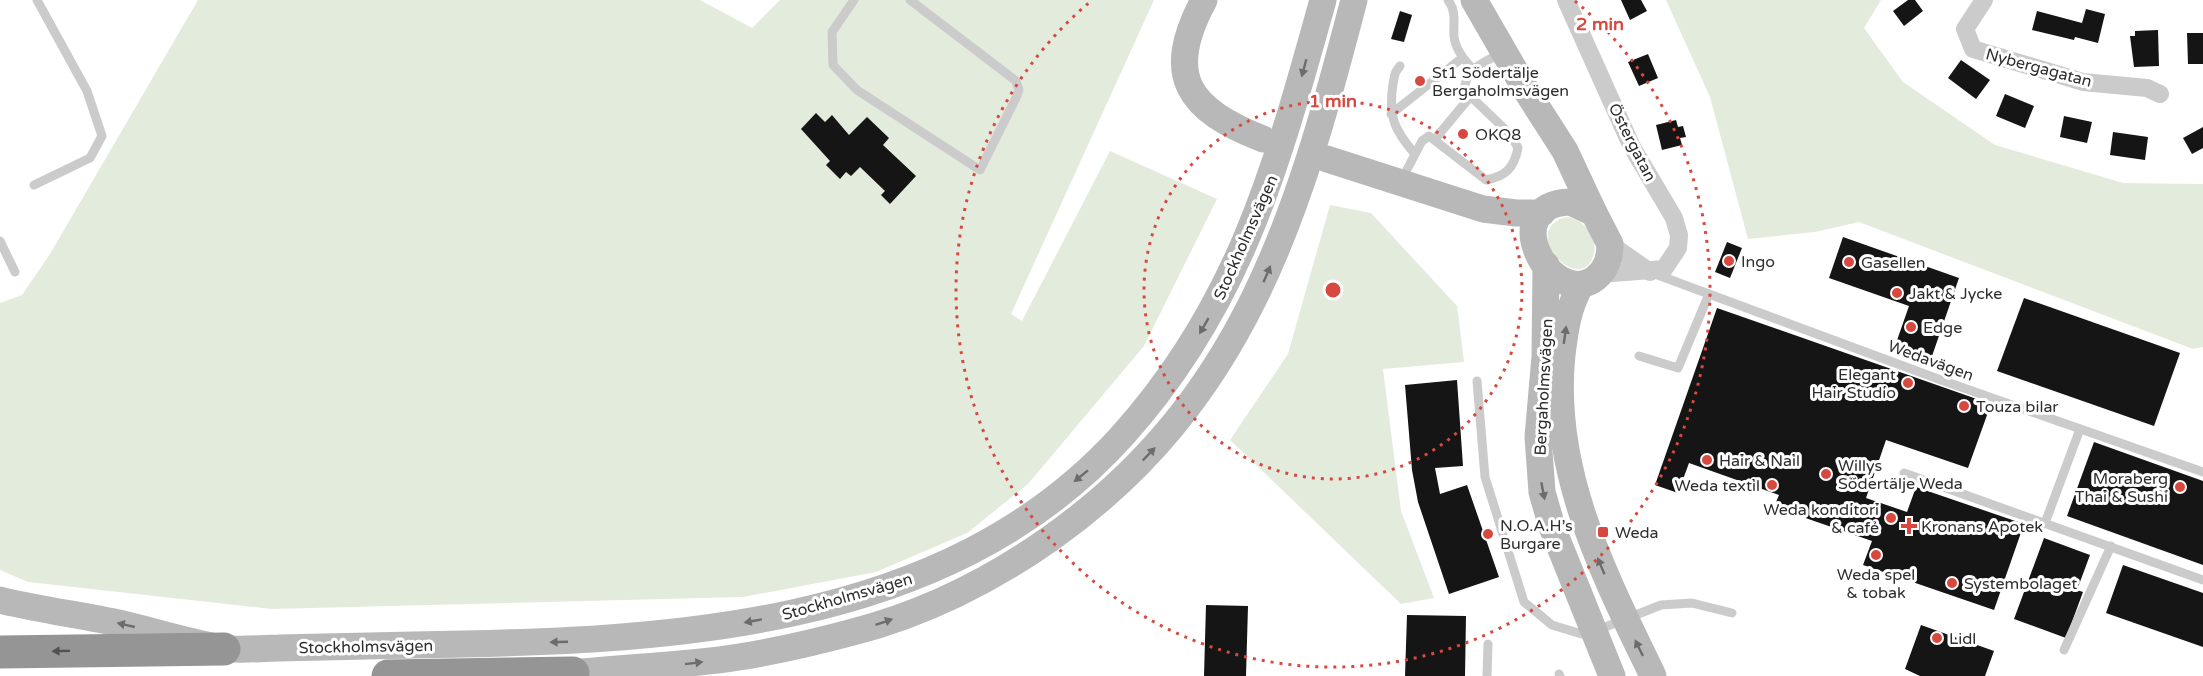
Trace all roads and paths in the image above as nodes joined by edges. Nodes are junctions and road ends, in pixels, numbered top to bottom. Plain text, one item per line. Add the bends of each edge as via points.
1 (37, 0) edge
2 (854, 0) edge
3 (910, 0) edge
4 (1204, 0) edge
5 (1354, 0) edge
6 (1448, 0) edge
7 (1474, 0) edge
8 (1482, 0) edge
9 (1566, 0) edge
10 (1983, 0) edge
11 (1320, 4) edge
12 (1499, 44) junction
13 (1462, 58) junction
14 (1400, 66) dead end
15 (1473, 69) junction
16 (2160, 94) dead end
17 (1470, 97) junction
18 (1390, 114) junction
19 (1554, 135) junction
20 (1263, 139) dead end
21 (1435, 140) junction
22 (1415, 154) junction
23 (1327, 159) dead end
24 (1401, 182) junction
25 (34, 185) dead end
26 (1483, 209) junction
27 (1548, 209) junction
28 (1594, 213) junction
29 (1533, 240) junction
30 (0, 241) edge
31 (1610, 244) junction
32 (1545, 265) junction
33 (15, 272) dead end
34 (1650, 272) junction
35 (1591, 279) junction
36 (1709, 294) junction
37 (1639, 356) dead end
38 (1477, 381) dead end
39 (2080, 429) junction
40 (1904, 472) dead end
41 (2203, 472) edge
42 (2045, 523) junction
43 (2111, 546) junction
44 (2203, 580) edge
45 (0, 600) edge
46 (1732, 613) dead end
47 (1625, 619) junction
48 (1595, 632) junction
49 (1488, 644) dead end
50 (224, 649) junction
51 (2064, 650) dead end
52 (0, 652) edge
53 (562, 674) edge
54 (388, 676) edge
55 (1487, 676) edge
56 (1612, 676) edge
57 (1653, 676) edge

1 - 25 lane via 87,91 102,136 90,158
2 - 3 lane via 832,33 833,65 857,90 980,170 1016,98 1016,81
4 - 20 main road via 1186,39 1184,59 1191,90 1220,120
53 -> 5 main road, Stockholmsvägen via 739,657 856,631 904,615 983,580 1023,558 1091,508 1157,446 1198,395 1262,286 1299,193
6 - 13 lane
7 - 12 main road
8 - 12 main road
9 - 34 street, Östergatan via 1632,147 1674,218 1678,248 1664,269
10 - 16 street, Nybergagatan via 1965,29 1973,49 2083,82 2147,88
11 -> 50 main road, Stockholmsvägen via 1273,173 1240,257 1203,327 1154,399 1094,465 997,536 897,585 777,617 716,628 569,642
12 - 15 lane
12 - 19 main road
13 - 15 lane
13 - 18 lane
14 - 18 lane via 1394,74
15 - 17 lane via 1464,82
17 - 21 lane
17 - 21 lane via 1511,135 1518,148 1515,164 1502,177 1486,180
18 - 22 lane
19 - 27 main road via 1561,171
19 - 28 main road via 1576,171
21 - 22 lane via 1429,136
22 - 24 lane
23 - 24 main road
24 - 26 main road
26 - 27 main road via 1522,214
26 - 29 main road
27 - 28 main road via 1580,204
27 - 29 main road via 1533,225
28 - 31 main road
29 - 32 main road
30 - 33 lane
31 - 34 street
31 - 35 main road via 1608,260
32 - 35 main road via 1566,282
32 -> 48 main road, Bergaholmsvägen via 1545,357 1538,437 1542,492 1555,537
34 - 35 street
34 - 36 lane, Wedavägen
47 -> 35 main road, Bergaholmsvägen via 1584,524 1567,463 1561,421 1560,372 1565,330 1570,308
36 - 37 lane via 1678,368
36 - 39 lane, Wedavägen
38 - 48 lane via 1485,477 1524,602 1552,625 1585,635
39 - 41 lane, Wedavägen
39 - 42 lane
40 - 42 lane
42 - 43 lane
43 - 44 lane
43 - 51 lane
50 -> 45 main road, Stockholmsvägen
46 - 47 lane via 1677,602 1661,604
47 - 48 lane
57 -> 47 main road, Bergaholmsvägen
48 - 56 main road, Bergaholmsvägen
49 - 55 lane
50 -> 52 highway
53 - 54 highway

